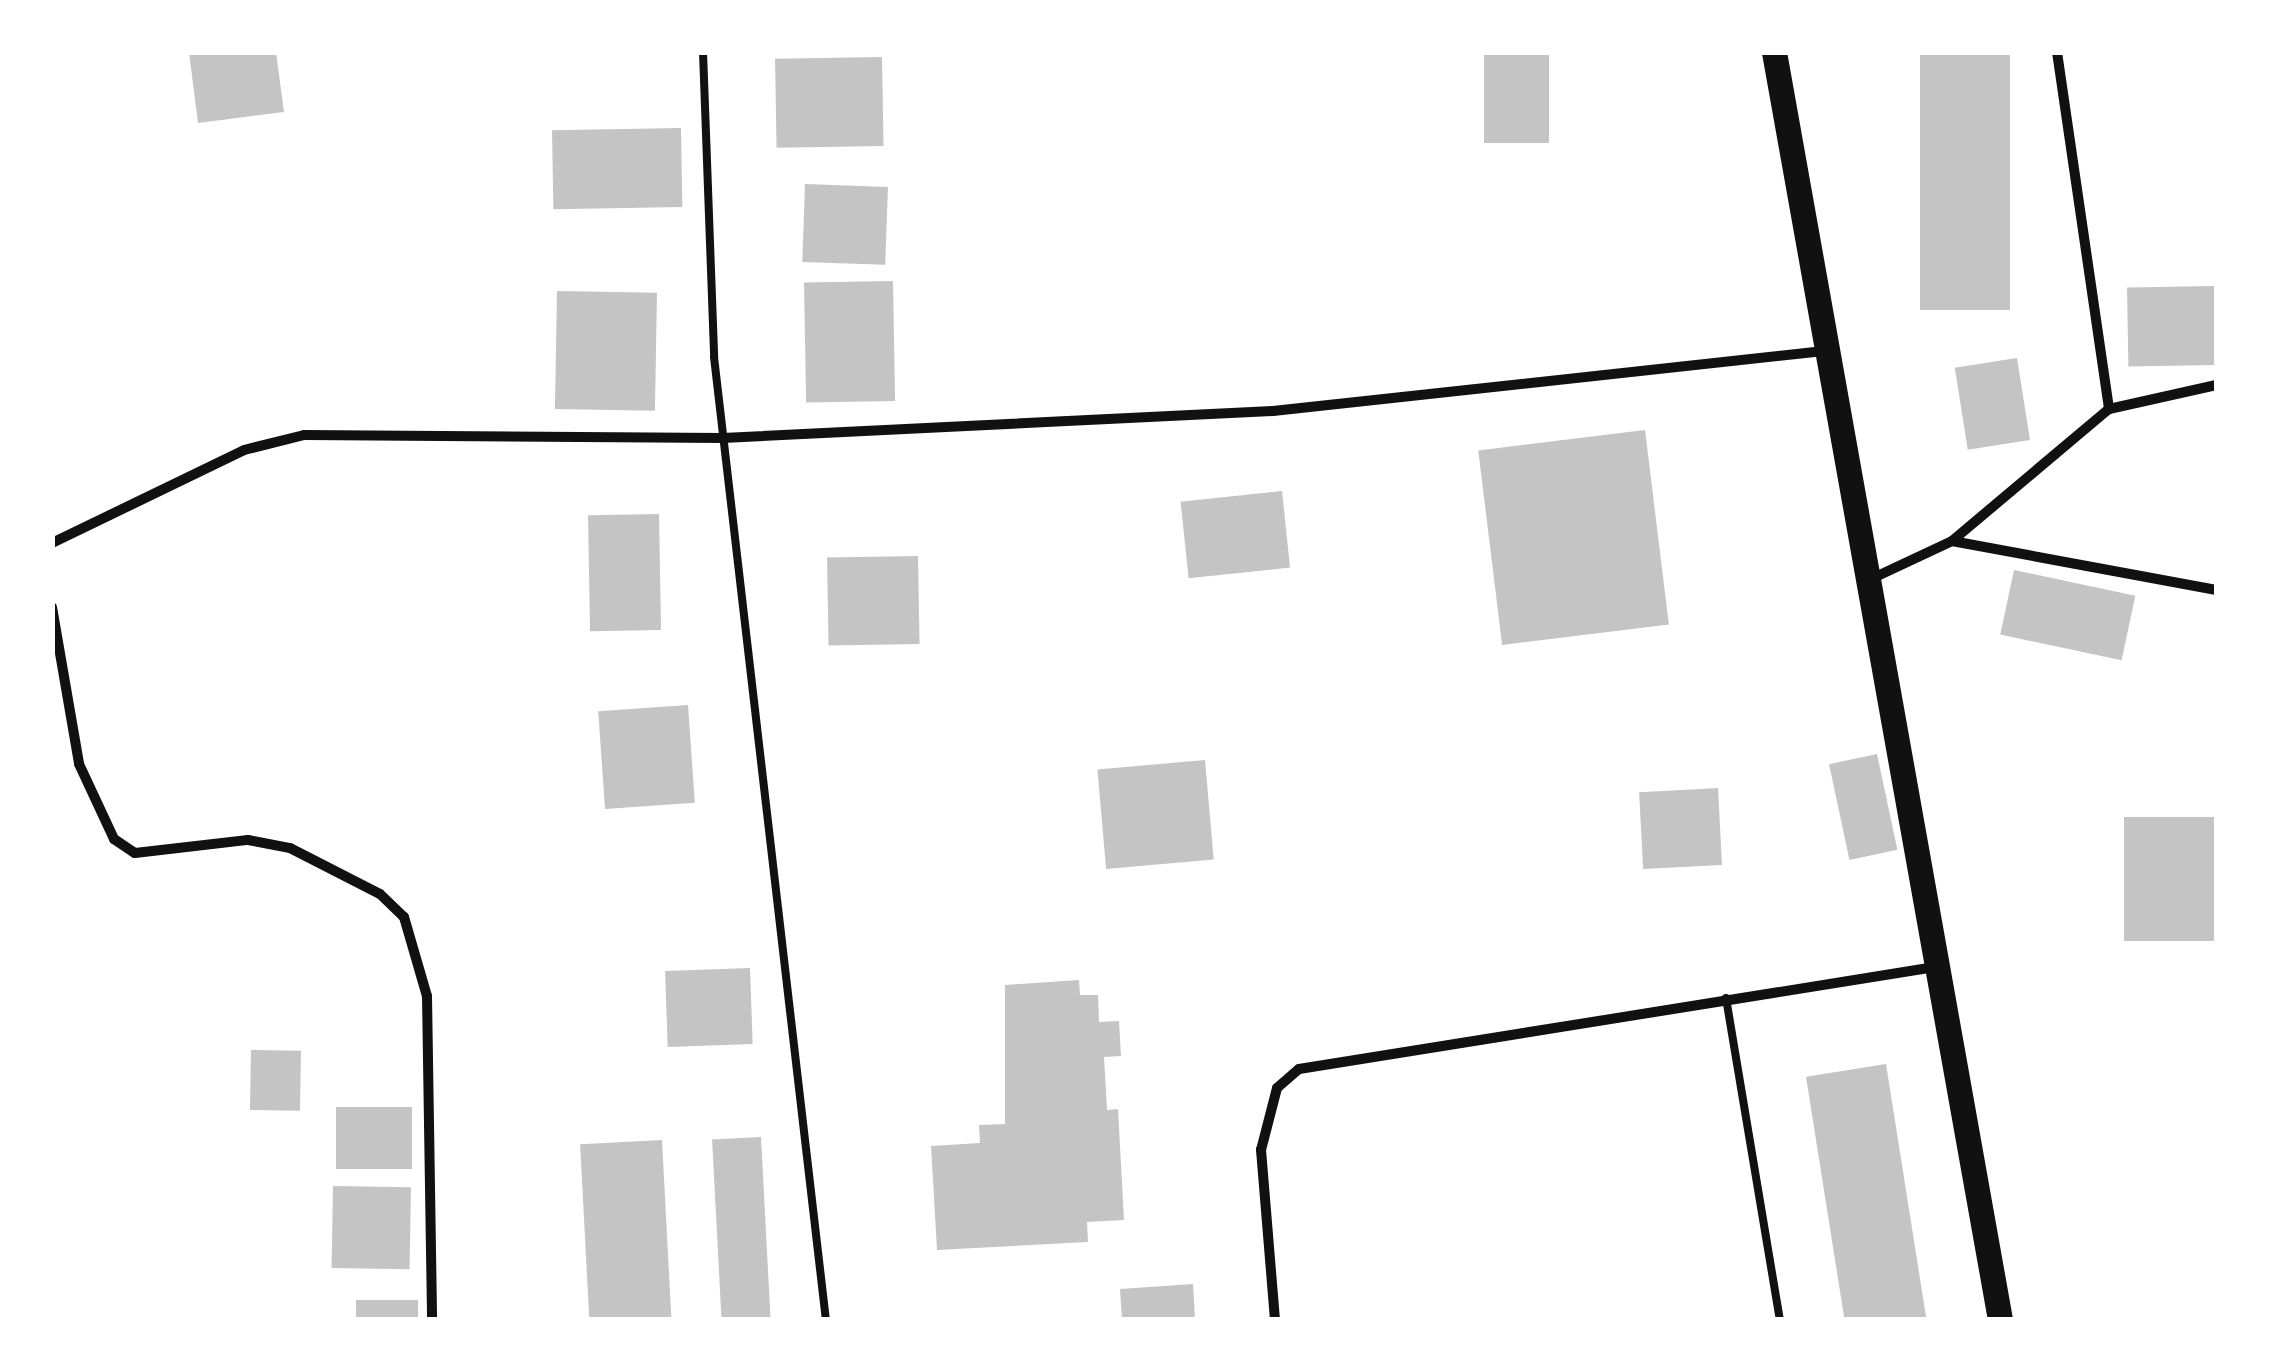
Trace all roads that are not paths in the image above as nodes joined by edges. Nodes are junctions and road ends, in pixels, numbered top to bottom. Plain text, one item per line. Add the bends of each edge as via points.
1 (703, 52) edge
2 (1774, 52) edge
3 (2057, 52) edge
4 (1829, 350) junction
5 (2216, 386) edge
6 (2109, 408) junction
7 (723, 438) junction
8 (1952, 541) junction
9 (52, 543) edge
10 (1869, 580) junction
11 (2216, 590) edge
12 (52, 606) edge
13 (1936, 967) junction
14 (1726, 998) junction
15 (432, 1320) edge
16 (826, 1320) edge
17 (1276, 1320) edge
18 (1780, 1320) edge
19 (2000, 1320) edge

1 - 7 lane
2 - 4 main road
3 - 6 street
4 - 7 street via 1273,411
4 - 10 main road
5 - 6 street
6 - 8 street
7 - 9 street via 304,436 244,450
7 - 16 lane
8 - 10 street
8 - 11 street
10 - 13 main road
12 - 15 street via 79,764 114,838 136,854 248,840 290,848 380,894 404,917 427,996
13 - 14 street
13 - 19 main road
14 - 17 street via 1299,1069 1277,1088 1261,1150
14 - 18 lane

